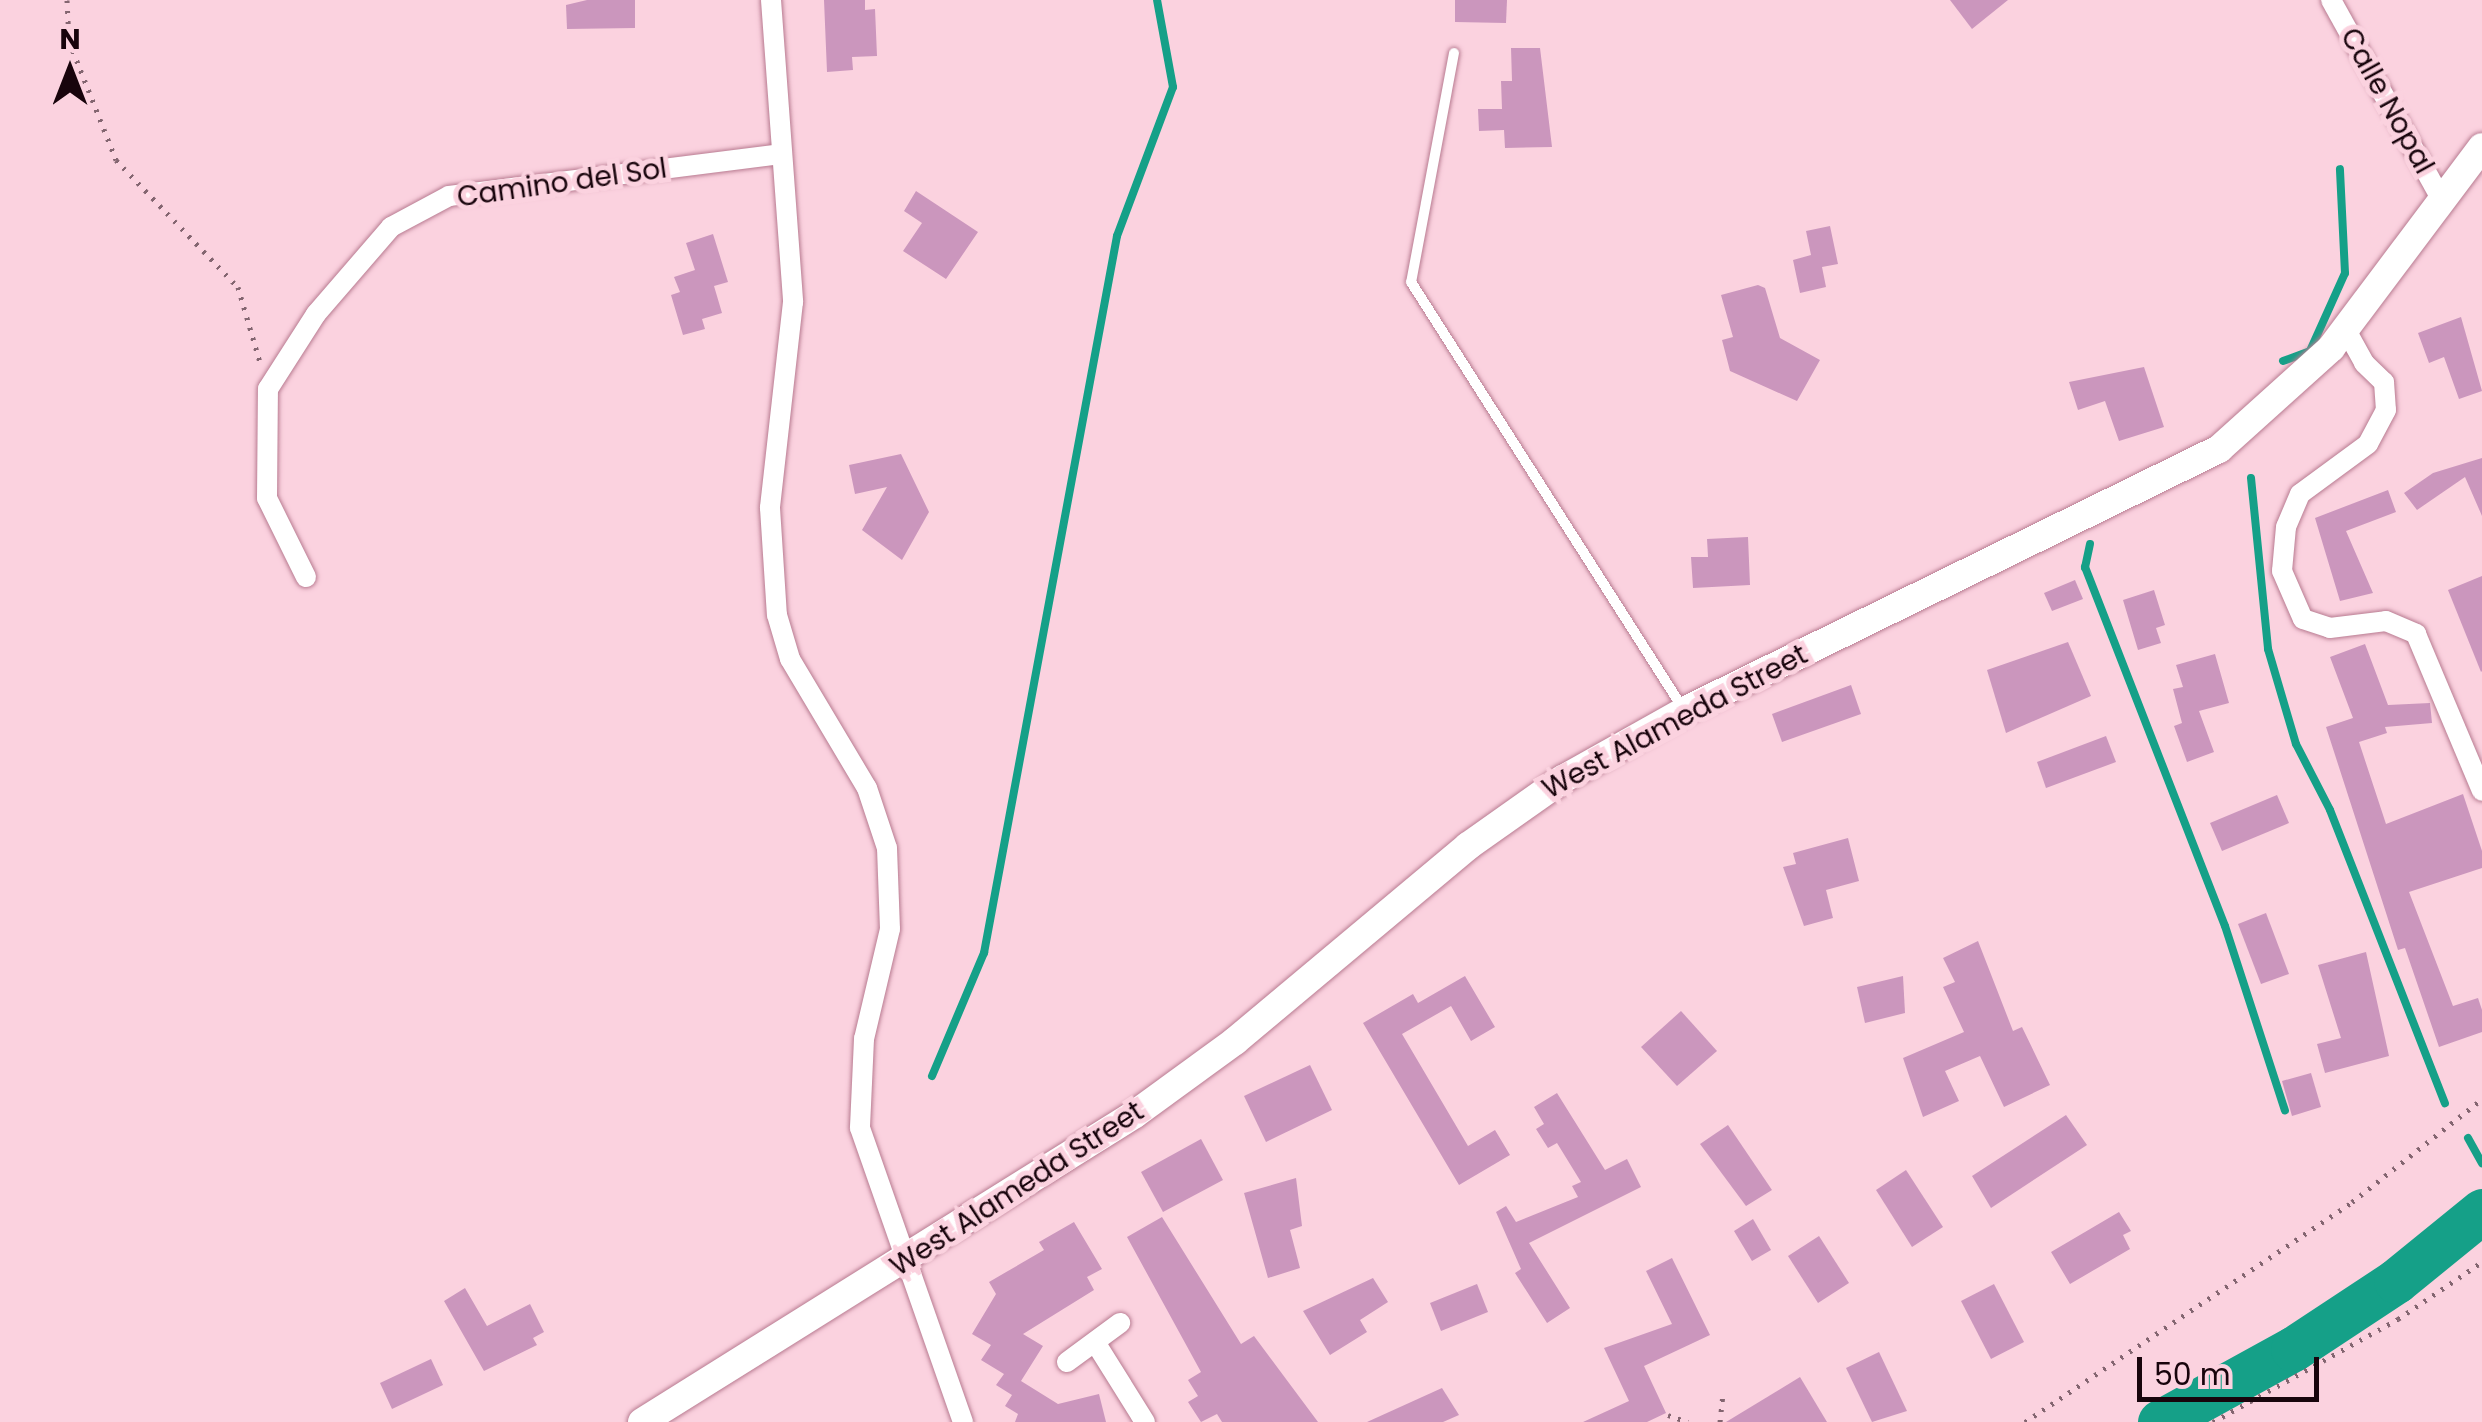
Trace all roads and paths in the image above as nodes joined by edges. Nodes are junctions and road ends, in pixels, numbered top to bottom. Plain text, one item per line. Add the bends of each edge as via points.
1 (67, 0) edge
2 (771, 0) edge
3 (2331, 0) edge
4 (1454, 53) dead end
5 (2482, 146) edge
6 (780, 154) junction
7 (2443, 202) junction
8 (2346, 330) junction
9 (268, 390) junction
10 (306, 577) dead end
11 (1684, 711) junction
12 (2482, 792) edge
13 (2482, 1098) edge
14 (907, 1260) junction
15 (2482, 1262) edge
16 (1120, 1322) dead end
17 (1094, 1342) junction
18 (1067, 1362) dead end
19 (1722, 1391) dead end
20 (1668, 1415) dead end
21 (642, 1422) edge
22 (964, 1422) edge
23 (1146, 1422) edge
24 (1688, 1422) edge
25 (1720, 1422) edge
26 (2026, 1422) edge
27 (2213, 1422) edge

1 - 9 path via 68,41 116,160 238,287
2 - 6 street
3 - 7 street, Calle Nopal
4 - 11 lane via 1410,282
5 - 7 street, West Alameda Street
6 - 9 street, Camino del Sol via 450,196 392,227 316,314
6 - 14 street via 793,302 770,508 777,616 790,659 867,788 887,848 890,929 857,1094 869,1160
7 - 8 street, West Alameda Street
8 - 11 street, West Alameda Street via 2286,395 2198,463
8 - 12 street via 2384,382 2386,410 2368,444 2300,494 2286,526 2282,571 2303,619 2330,628 2386,621 2416,634
9 - 10 street via 267,498
11 - 14 street, West Alameda Street via 1514,812 1202,1066
13 - 26 path via 2352,1202
14 - 21 street, West Alameda Street
14 - 22 street
15 - 27 path via 2398,1319
16 - 17 street
17 - 18 street
17 - 23 street
19 - 25 path
20 - 24 path

